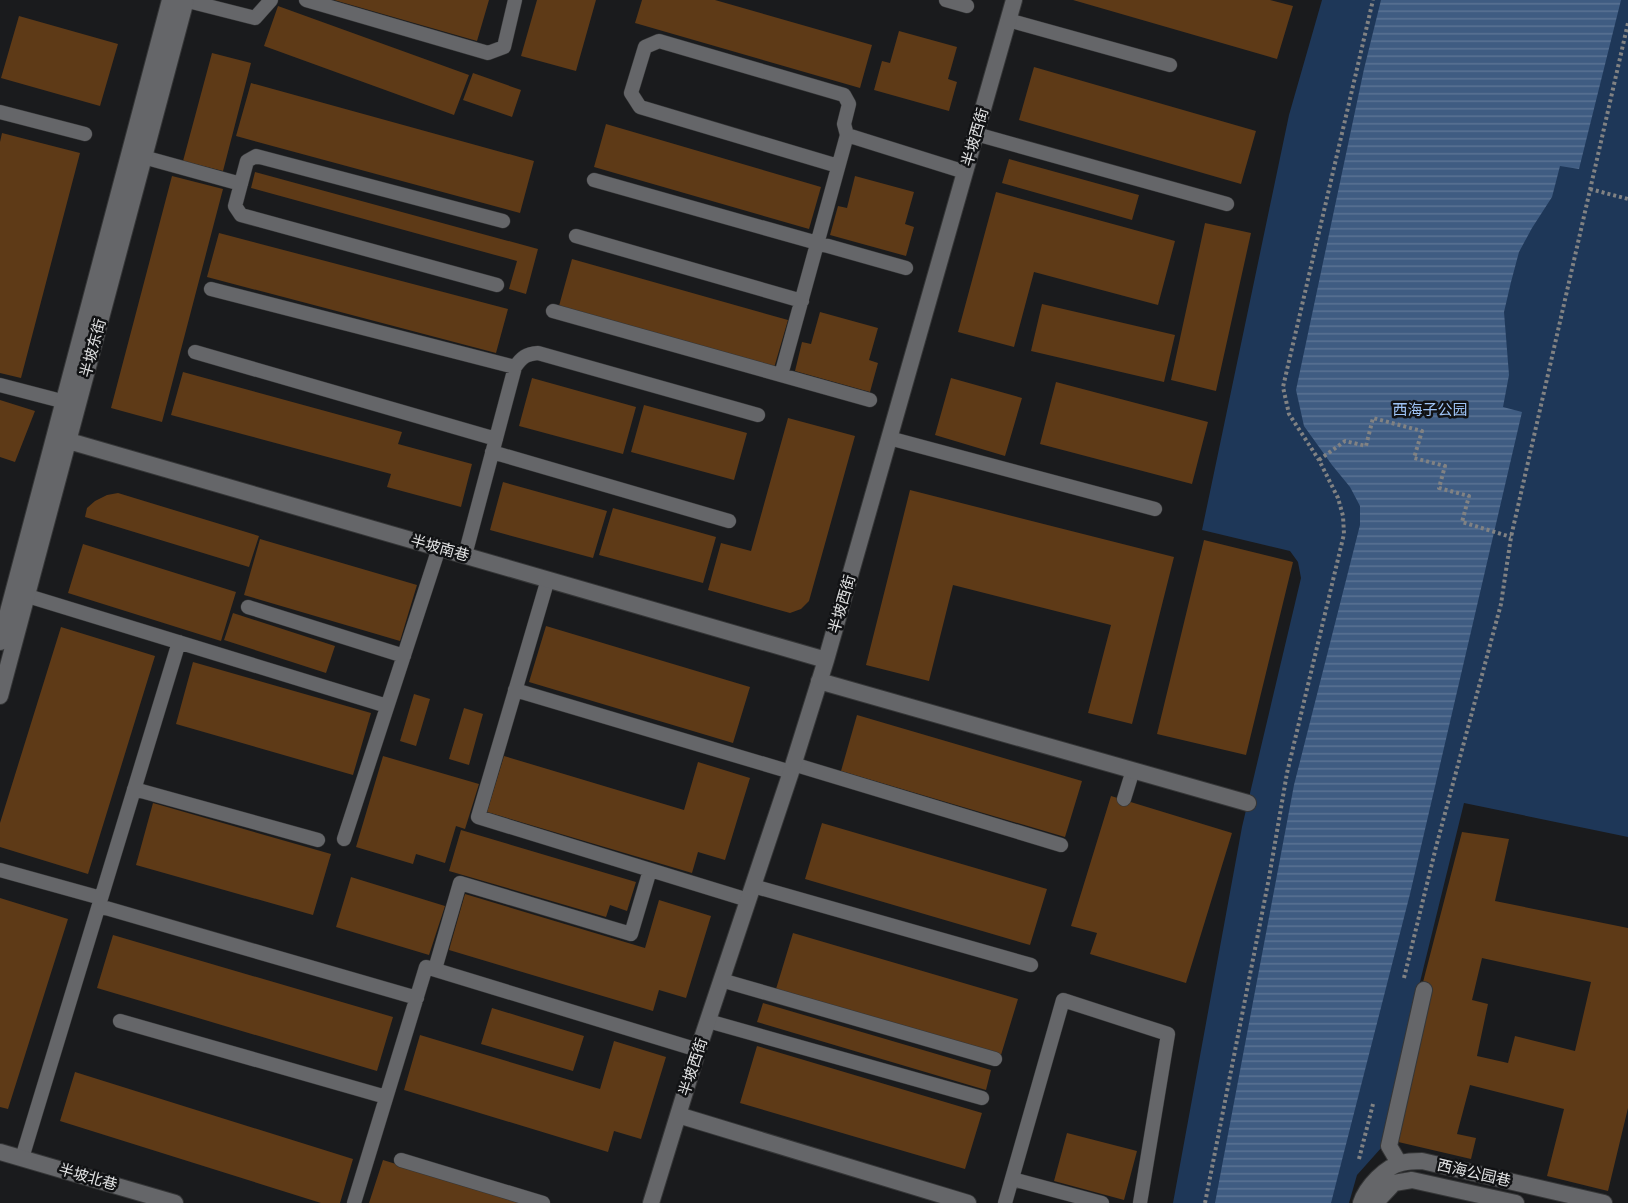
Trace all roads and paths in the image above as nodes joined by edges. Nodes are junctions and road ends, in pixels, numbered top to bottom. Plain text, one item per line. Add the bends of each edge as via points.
1 (170, 0) edge
2 (185, 0) edge
3 (271, 0) edge
4 (306, 0) edge
5 (515, 0) edge
6 (946, 0) edge
7 (1014, 0) edge
8 (1373, 0) edge
9 (967, 6) dead end
10 (1008, 20) junction
11 (1628, 23) edge
12 (1170, 65) dead end
13 (0, 111) edge
14 (85, 134) dead end
15 (976, 134) junction
16 (847, 135) junction
17 (137, 156) junction
18 (838, 166) junction
19 (965, 172) junction
20 (594, 180) dead end
21 (241, 184) junction
22 (1590, 189) junction
23 (1628, 199) edge
24 (1227, 204) dead end
25 (502, 221) dead end
26 (576, 236) dead end
27 (817, 243) junction
28 (906, 268) dead end
29 (497, 285) dead end
30 (211, 289) dead end
31 (802, 301) junction
32 (554, 311) dead end
33 (195, 352) dead end
34 (515, 367) junction
35 (781, 375) junction
36 (0, 385) edge
37 (870, 400) dead end
38 (71, 403) junction
39 (758, 415) dead end
40 (62, 438) junction
41 (889, 438) junction
42 (494, 446) junction
43 (1319, 460) junction
44 (1155, 509) dead end
45 (729, 521) dead end
46 (1511, 537) junction
47 (439, 548) junction
48 (465, 555) junction
49 (548, 579) junction
50 (20, 594) junction
51 (249, 608) dead end
52 (0, 642) edge
53 (179, 642) junction
54 (404, 656) junction
55 (826, 660) junction
56 (819, 681) junction
57 (515, 690) junction
58 (0, 696) edge
59 (387, 706) junction
60 (792, 768) junction
61 (1132, 770) junction
62 (134, 789) junction
63 (1124, 799) dead end
64 (1248, 802) dead end
65 (344, 839) dead end
66 (318, 840) dead end
67 (1060, 845) dead end
68 (0, 870) edge
69 (651, 870) junction
70 (750, 893) junction
71 (100, 902) junction
72 (1031, 965) dead end
73 (435, 969) junction
74 (721, 980) junction
75 (1402, 986) dead end
76 (1424, 990) dead end
77 (417, 998) junction
78 (120, 1021) dead end
79 (708, 1021) junction
80 (698, 1050) junction
81 (996, 1059) dead end
82 (386, 1097) junction
83 (982, 1098) dead end
84 (1373, 1101) dead end
85 (678, 1114) junction
86 (0, 1152) edge
87 (22, 1158) junction
88 (1359, 1159) dead end
89 (401, 1160) dead end
90 (1399, 1163) junction
91 (1012, 1179) junction
92 (175, 1203) edge
93 (354, 1203) edge
94 (543, 1203) edge
95 (651, 1203) edge
96 (968, 1203) edge
97 (1005, 1203) edge
98 (1102, 1203) edge
99 (1140, 1203) edge
100 (1205, 1203) edge
101 (1361, 1203) edge
102 (1377, 1203) edge
103 (1516, 1203) edge
104 (1604, 1203) edge

1 - 17 street
2 - 3 lane via 255,18
2 - 17 street, 半坡东街
4 - 5 lane via 488,53 504,47
6 - 9 lane
7 - 10 street, 半坡西街
8 - 43 path via 1283,387 1289,414
10 - 12 lane
10 - 15 street, 半坡西街
11 - 22 path
13 - 14 lane
15 - 19 street, 半坡西街
15 - 24 lane
16 - 18 lane
16 - 18 lane via 844,124 849,105 844,95 659,41 645,47 631,93 639,107
16 - 19 lane
17 - 21 lane
17 - 38 street, 半坡东街
18 - 27 lane
19 - 41 street, 半坡西街
20 - 27 lane
21 - 25 lane via 247,161 256,156
21 - 29 lane via 235,206 241,215
22 - 23 path
22 - 46 path
26 - 31 lane
27 - 28 lane
27 - 31 lane
30 - 34 lane
31 - 35 lane
32 - 35 lane
33 - 42 lane
34 - 39 lane via 528,354 538,353
34 - 42 lane
35 - 37 lane
36 - 38 lane
38 - 40 street, 半坡东街
40 - 47 street, 半坡南巷
40 - 50 street, 半坡东街
41 - 44 lane
41 - 55 street, 半坡西街
42 - 45 lane
42 - 48 lane
43 - 46 path via 1345,441 1365,446 1373,418 1422,431 1414,458 1445,466 1439,488 1469,496 1462,522
43 - 100 path via 1338,498 1344,534 1287,773
46 - 75 path via 1501,604
47 - 48 street, 半坡南巷
47 - 54 lane
48 - 49 street, 半坡南巷
49 - 55 street, 半坡南巷
49 - 57 lane
50 - 52 street
50 - 53 lane
50 - 58 street, 半坡东街
51 - 54 lane
53 - 59 lane
53 - 62 lane
54 - 59 lane
55 - 56 street, 半坡西街
56 - 60 street, 半坡西街
56 - 61 street
57 - 60 lane
57 - 69 lane via 478,817
59 - 65 lane
60 - 67 lane
60 - 70 street, 半坡西街
61 - 63 lane
61 - 64 street
62 - 66 lane
62 - 71 lane
68 - 71 lane
69 - 70 lane
69 - 73 lane via 631,934 460,883
70 - 72 lane
70 - 74 street, 半坡西街
71 - 77 lane
71 - 87 lane
73 - 77 lane via 426,967
73 - 80 lane
74 - 79 street, 半坡西街
74 - 81 lane
76 - 90 street via 1389,1146
77 - 82 lane
78 - 82 lane
79 - 80 street, 半坡西街
79 - 83 lane
80 - 85 street, 半坡西街
82 - 93 lane
84 - 88 path
85 - 95 street, 半坡西街
85 - 96 street
86 - 87 street, 半坡北巷
87 - 92 street, 半坡北巷
89 - 94 lane
90 - 101 street via 1378,1176
90 - 104 street, 西海公园巷 via 1422,1161
91 - 97 lane
91 - 98 lane
91 - 99 lane via 1063,1000 1168,1034
102 - 103 street, 西海公园巷 via 1394,1183 1412,1180

